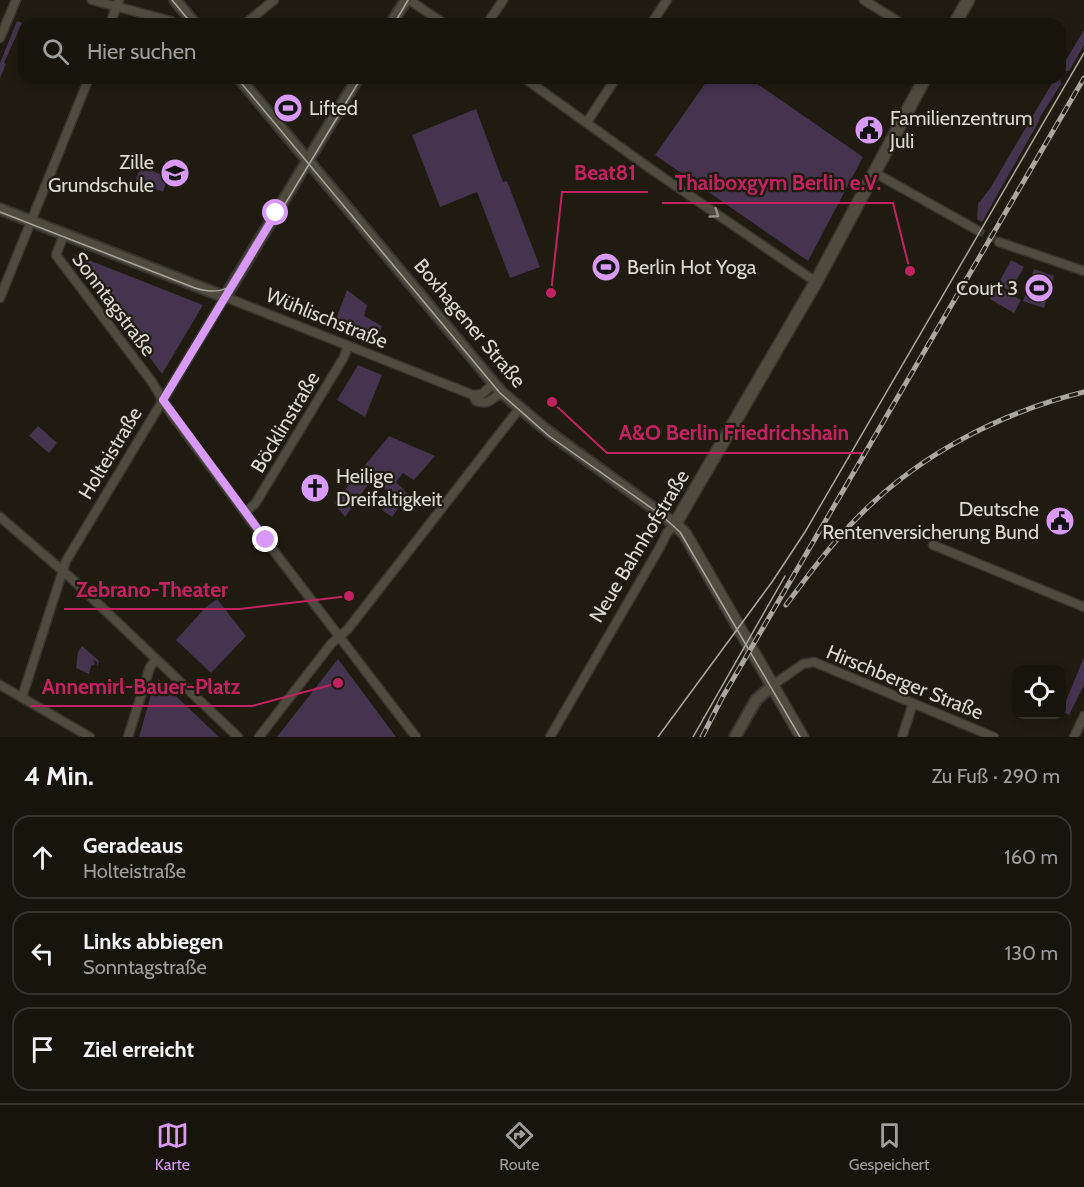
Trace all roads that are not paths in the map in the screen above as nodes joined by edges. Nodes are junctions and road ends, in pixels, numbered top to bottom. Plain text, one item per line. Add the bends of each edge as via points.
1 (16, 0) edge
2 (92, 0) edge
3 (175, 0) edge
4 (274, 0) edge
5 (408, 0) edge
6 (503, 0) edge
7 (667, 0) edge
8 (864, 0) edge
9 (968, 0) edge
10 (118, 3) edge
11 (112, 18) edge
12 (162, 18) edge
13 (190, 18) edge
14 (252, 18) edge
15 (395, 18) edge
16 (436, 18) edge
17 (491, 18) edge
18 (655, 18) edge
19 (892, 18) edge
20 (958, 18) edge
21 (0, 38) edge
22 (87, 84) edge
23 (244, 84) edge
24 (354, 84) edge
25 (533, 84) edge
26 (612, 84) edge
27 (922, 84) edge
28 (587, 122) junction
29 (307, 160) junction
30 (875, 172) junction
31 (0, 209) edge
32 (32, 222) junction
33 (977, 231) tunnel mouth
34 (64, 234) junction
35 (999, 242) tunnel mouth
36 (1084, 271) edge
37 (816, 282) junction
38 (225, 297) junction
39 (0, 298) edge
40 (348, 346) junction
41 (497, 388) junction
42 (163, 400) junction
43 (519, 409) junction
44 (245, 512) junction
45 (0, 517) edge
46 (675, 524) junction
47 (933, 545) dead end
48 (62, 571) junction
49 (1084, 607) edge
50 (339, 637) junction
51 (156, 660) junction
52 (0, 685) edge
53 (773, 685) junction
54 (22, 697) junction
55 (913, 703) junction
56 (1084, 716) edge
57 (90, 737) edge
58 (128, 737) edge
59 (238, 737) edge
60 (259, 737) edge
61 (416, 737) edge
62 (550, 737) edge
63 (735, 737) edge
64 (802, 737) edge
65 (902, 737) edge
66 (994, 737) edge
67 (1074, 737) edge

1 - 21 street
2 - 10 street
3 - 13 street
4 - 14 street
5 - 15 street
5 - 16 street
6 - 17 street
7 - 18 street
8 - 19 street
9 - 20 main road
10 - 11 street
10 - 12 street
22 - 32 street
23 - 29 street, Boxhagener Straße
24 - 29 street, Holteistraße
25 - 28 street
26 - 28 street
27 - 30 main road, Neue Bahnhofstraße
28 -> 37 street
29 - 38 street, Holteistraße
29 - 41 street, Boxhagener Straße
30 - 33 street
30 - 37 main road, Neue Bahnhofstraße
31 - 32 street, Wühlischstraße
32 - 34 street, Wühlischstraße
32 - 39 street
34 - 38 street, Wühlischstraße
34 - 42 street, Sonntagstraße via 56,255
35 - 36 street
37 - 46 main road, Neue Bahnhofstraße
38 - 40 street, Wühlischstraße
38 - 42 street, Holteistraße
40 - 41 street, Wühlischstraße via 473,395 476,401 486,403
40 - 44 street, Böcklinstraße via 255,504
41 - 43 street, Boxhagener Straße
42 - 44 street, Sonntagstraße
42 - 48 street, Holteistraße
43 - 46 street, Boxhagener Straße
43 - 50 street
44 - 50 street, Sonntagstraße
45 - 48 street
46 - 53 main road, Boxhagener Straße via 685,534
46 - 62 street, Neue Bahnhofstraße
47 - 49 street
48 - 51 street
48 - 54 street, Holteistraße
50 - 60 street
50 - 61 street, Sonntagstraße
51 - 58 street via 150,667
51 - 59 street
52 - 54 street
53 - 55 street, Hirschberger Straße via 807,662
53 - 63 street via 756,700
53 - 64 main road, Boxhagener Straße
54 - 57 street
55 - 65 street
55 - 66 street, Hirschberger Straße
56 - 67 street

